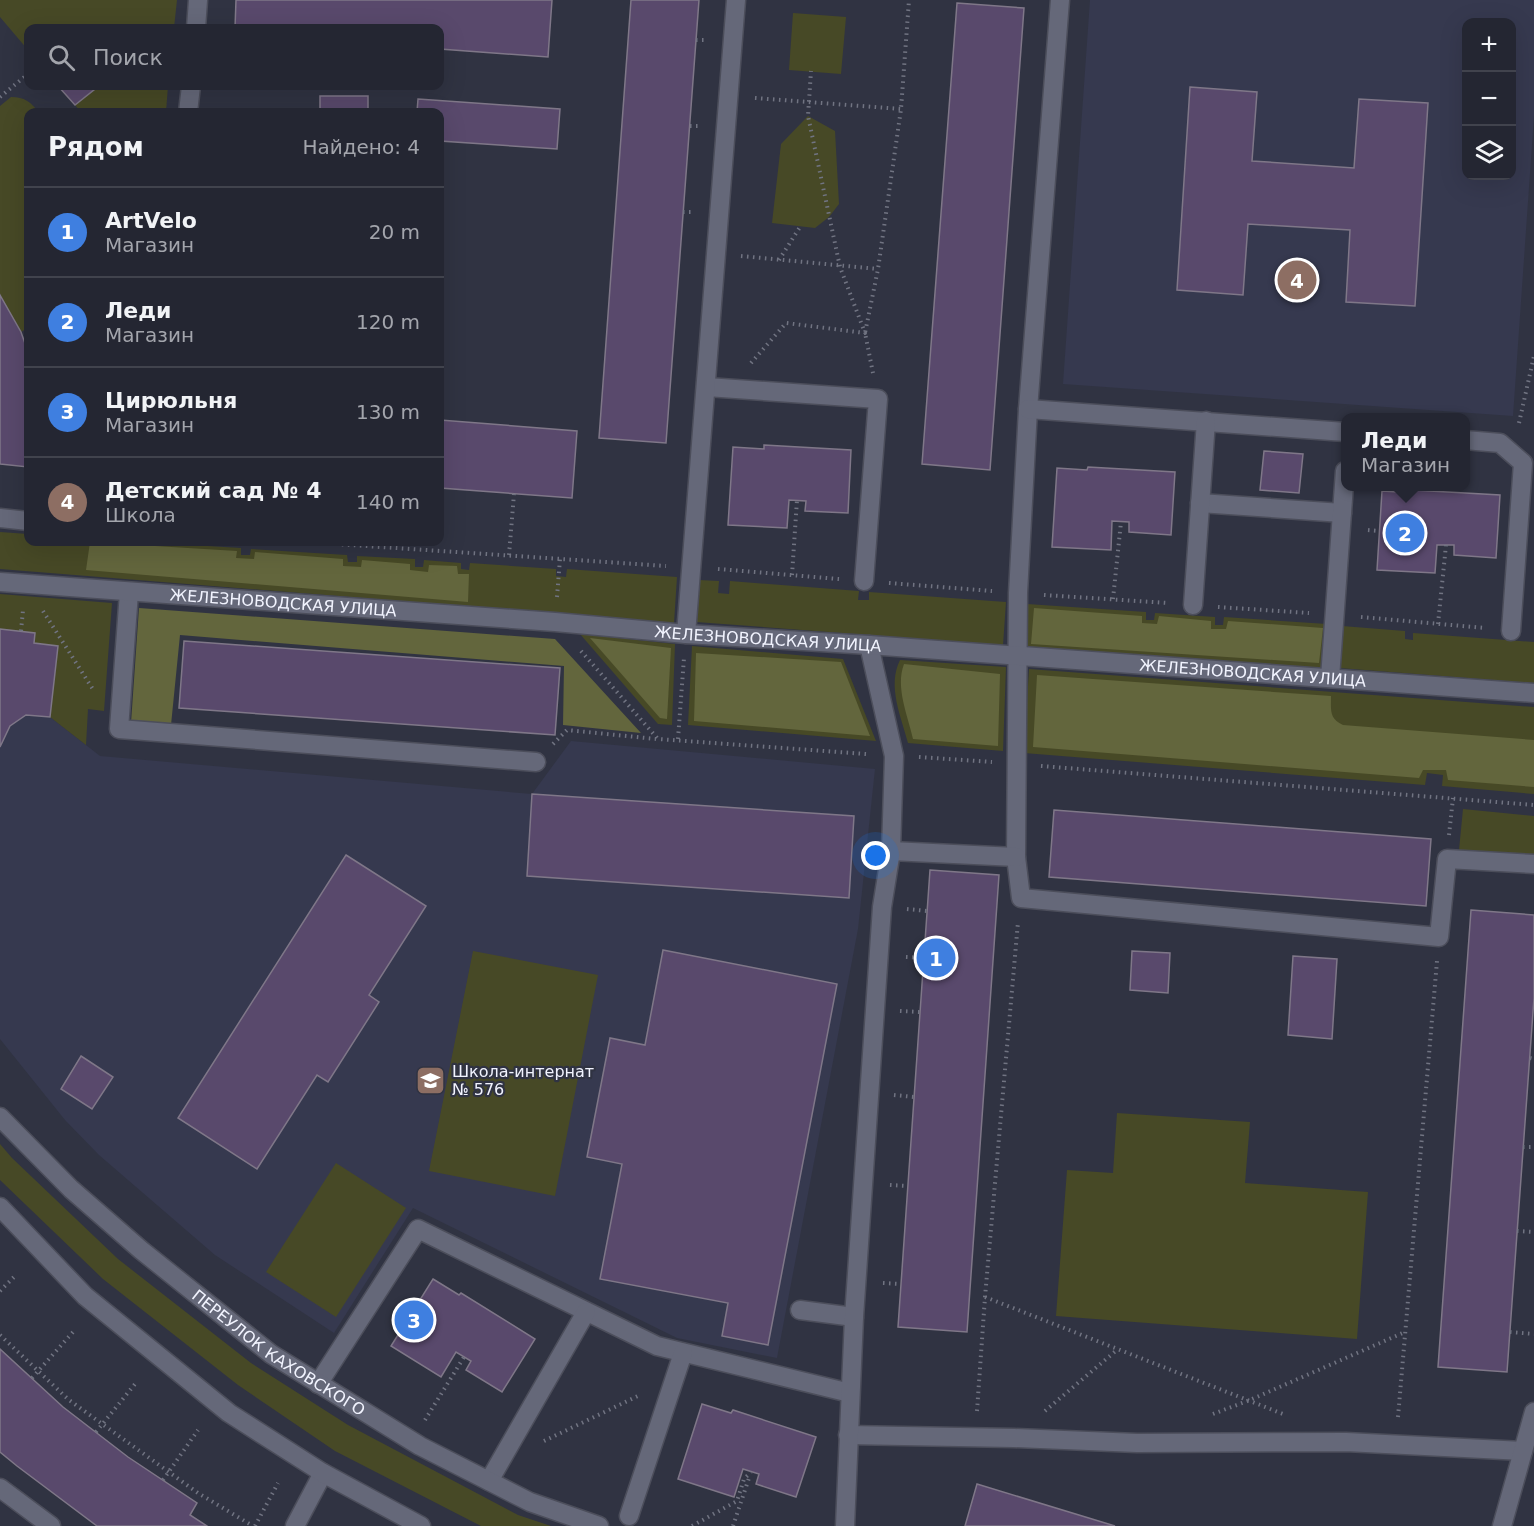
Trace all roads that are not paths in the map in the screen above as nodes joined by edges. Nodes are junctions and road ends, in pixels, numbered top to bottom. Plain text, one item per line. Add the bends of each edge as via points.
1 (198, 0) edge
2 (736, 0) edge
3 (1060, 0) edge
4 (196, 24) edge
5 (191, 90) edge
6 (188, 108) edge
7 (707, 387) junction
8 (1028, 409) junction
9 (1206, 422) junction
10 (1341, 432) edge
11 (1470, 440) edge
12 (1344, 491) edge
13 (1200, 503) junction
14 (1342, 513) junction
15 (0, 518) edge
16 (24, 521) edge
17 (864, 581) road end
18 (0, 582) edge
19 (129, 592) junction
20 (1193, 605) road end
21 (1511, 630) road end
22 (686, 634) junction
23 (869, 645) junction
24 (1017, 656) junction
25 (1330, 678) junction
26 (1534, 693) edge
27 (536, 762) road end
28 (891, 851) junction
29 (1016, 856) junction
30 (1534, 864) edge
31 (0, 1117) edge
32 (0, 1207) edge
33 (800, 1310) dead end
34 (586, 1312) junction
35 (854, 1317) junction
36 (683, 1353) junction
37 (318, 1384) junction
38 (850, 1393) junction
39 (1534, 1412) edge
40 (849, 1435) junction
41 (1523, 1451) junction
42 (323, 1473) junction
43 (489, 1481) junction
44 (0, 1488) edge
45 (629, 1516) dead end
46 (51, 1526) edge
47 (295, 1526) edge
48 (421, 1526) edge
49 (599, 1526) edge
50 (845, 1526) edge
51 (1502, 1526) edge

1 - 4 street
2 - 7 street
3 - 8 street
5 - 6 street
7 - 17 street via 878,399
7 - 22 street
8 - 9 street
8 - 24 street
9 - 10 street
9 - 13 street
11 - 21 street via 1500,443 1523,463
12 - 14 street
13 - 14 street
13 - 20 street
14 - 25 street
15 - 16 street
18 - 19 street, ЖЕЛЕЗНОВОДСКАЯ УЛИЦА
19 - 22 street, ЖЕЛЕЗНОВОДСКАЯ УЛИЦА
19 - 27 street via 119,729
22 - 23 street, ЖЕЛЕЗНОВОДСКАЯ УЛИЦА
23 - 24 street, ЖЕЛЕЗНОВОДСКАЯ УЛИЦА
23 - 28 street via 894,756
24 - 25 street, ЖЕЛЕЗНОВОДСКАЯ УЛИЦА
24 - 29 street
25 - 26 street, ЖЕЛЕЗНОВОДСКАЯ УЛИЦА
28 - 29 street
28 - 35 street via 881,919
29 - 30 street via 1021,898 1439,937 1447,859
31 - 37 street, ПЕРЕУЛОК КАХОВСКОГО via 71,1189 141,1250 271,1354
32 - 42 street via 85,1296 229,1413
33 - 35 street
34 - 36 street via 657,1346
34 - 37 street via 417,1229
34 - 43 street
35 - 38 street
36 - 38 street
36 - 45 street
37 - 43 street, ПЕРЕУЛОК КАХОВСКОГО via 420,1446
38 - 40 street
39 - 41 street
40 - 41 street via 1137,1443 1346,1442
40 - 50 street
41 - 51 street
42 - 47 street
42 - 48 street
43 - 49 street, ПЕРЕУЛОК КАХОВСКОГО via 530,1502
44 - 46 street

